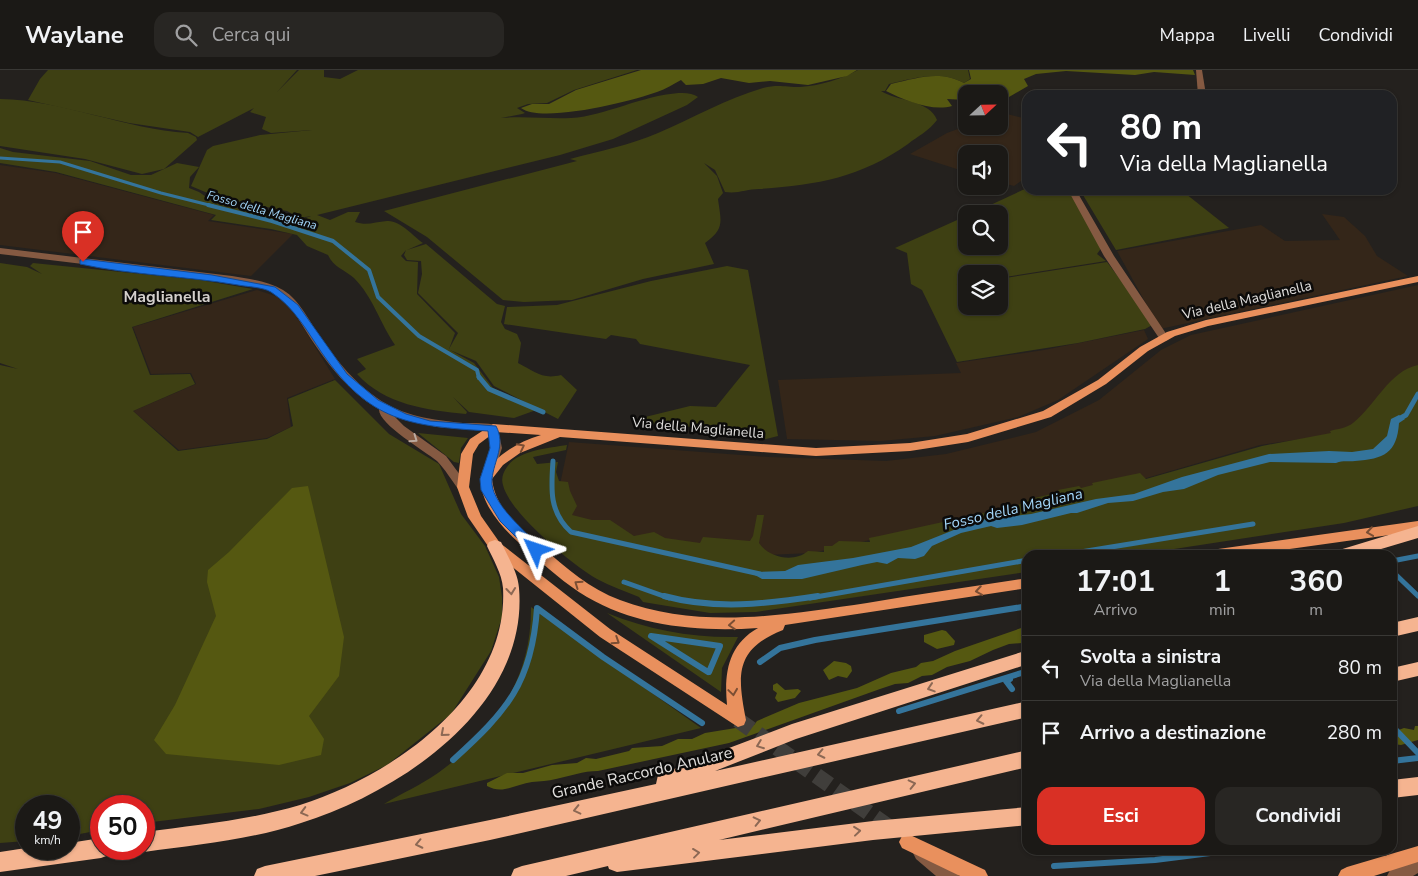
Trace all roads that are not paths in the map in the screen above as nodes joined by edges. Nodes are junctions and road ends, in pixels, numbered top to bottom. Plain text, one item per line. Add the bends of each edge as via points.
1 (1199, 70) edge
2 (1201, 90) edge
3 (1075, 195) edge
4 (0, 251) edge
5 (1418, 279) edge
6 (1164, 338) junction
7 (379, 405) junction
8 (493, 428) junction
9 (572, 433) junction
10 (486, 479) junction
11 (463, 486) junction
12 (1418, 526) edge
13 (1418, 532) edge
14 (495, 546) junction
15 (1247, 550) edge
16 (1359, 550) edge
17 (1022, 584) edge
18 (806, 617) junction
19 (1418, 624) edge
20 (1397, 629) edge
21 (1022, 659) edge
22 (1418, 669) edge
23 (1397, 674) edge
24 (1022, 710) edge
25 (1022, 759) edge
26 (1418, 786) edge
27 (1397, 788) edge
28 (614, 801) junction
29 (1022, 817) edge
30 (155, 840) edge
31 (908, 842) joint
32 (90, 850) edge
33 (1418, 854) edge
34 (0, 862) edge
35 (1418, 864) edge
36 (544, 871) junction
37 (265, 876) edge
38 (522, 876) edge
39 (950, 876) edge
40 (979, 876) edge
41 (1347, 876) edge
42 (1396, 876) edge

1 - 2 street
3 - 6 street via 1109,256
4 - 7 street, Via della Maglianella via 212,278 272,289 295,307 343,376
5 - 6 main road, Via della Maglianella via 1206,323
6 - 9 main road, Via della Maglianella via 1144,349 1102,382 1047,414 968,438 933,444 816,452
7 - 8 street, Via della Maglianella via 429,424
7 -> 11 street via 400,429 442,460
8 - 9 main road, Via della Maglianella
8 - 10 street via 496,448
8 - 11 main road via 474,442 467,454
10 -> 9 main road via 506,456 524,445
18 -> 10 main road via 708,625 666,620 615,605 577,583 515,531 489,495
11 - 14 main road via 475,517
12 -> 15 main road
13 - 16 highway
14 - 18 main road via 605,633 738,720 731,682 740,651 763,630
14 -> 30 highway via 506,568 512,598 510,623 502,651 478,696 423,751 361,790 320,808 264,823
17 -> 18 main road
19 - 20 highway
21 -> 28 highway via 792,732
22 - 23 highway
24 -> 28 highway, Grande Raccordo Anulare
36 -> 25 highway
26 - 27 highway
28 -> 37 highway, Grande Raccordo Anulare
36 -> 29 highway via 850,832
31 - 39 street
31 - 40 main road
32 - 34 highway
33 - 41 main road
35 - 42 street
36 - 38 highway

